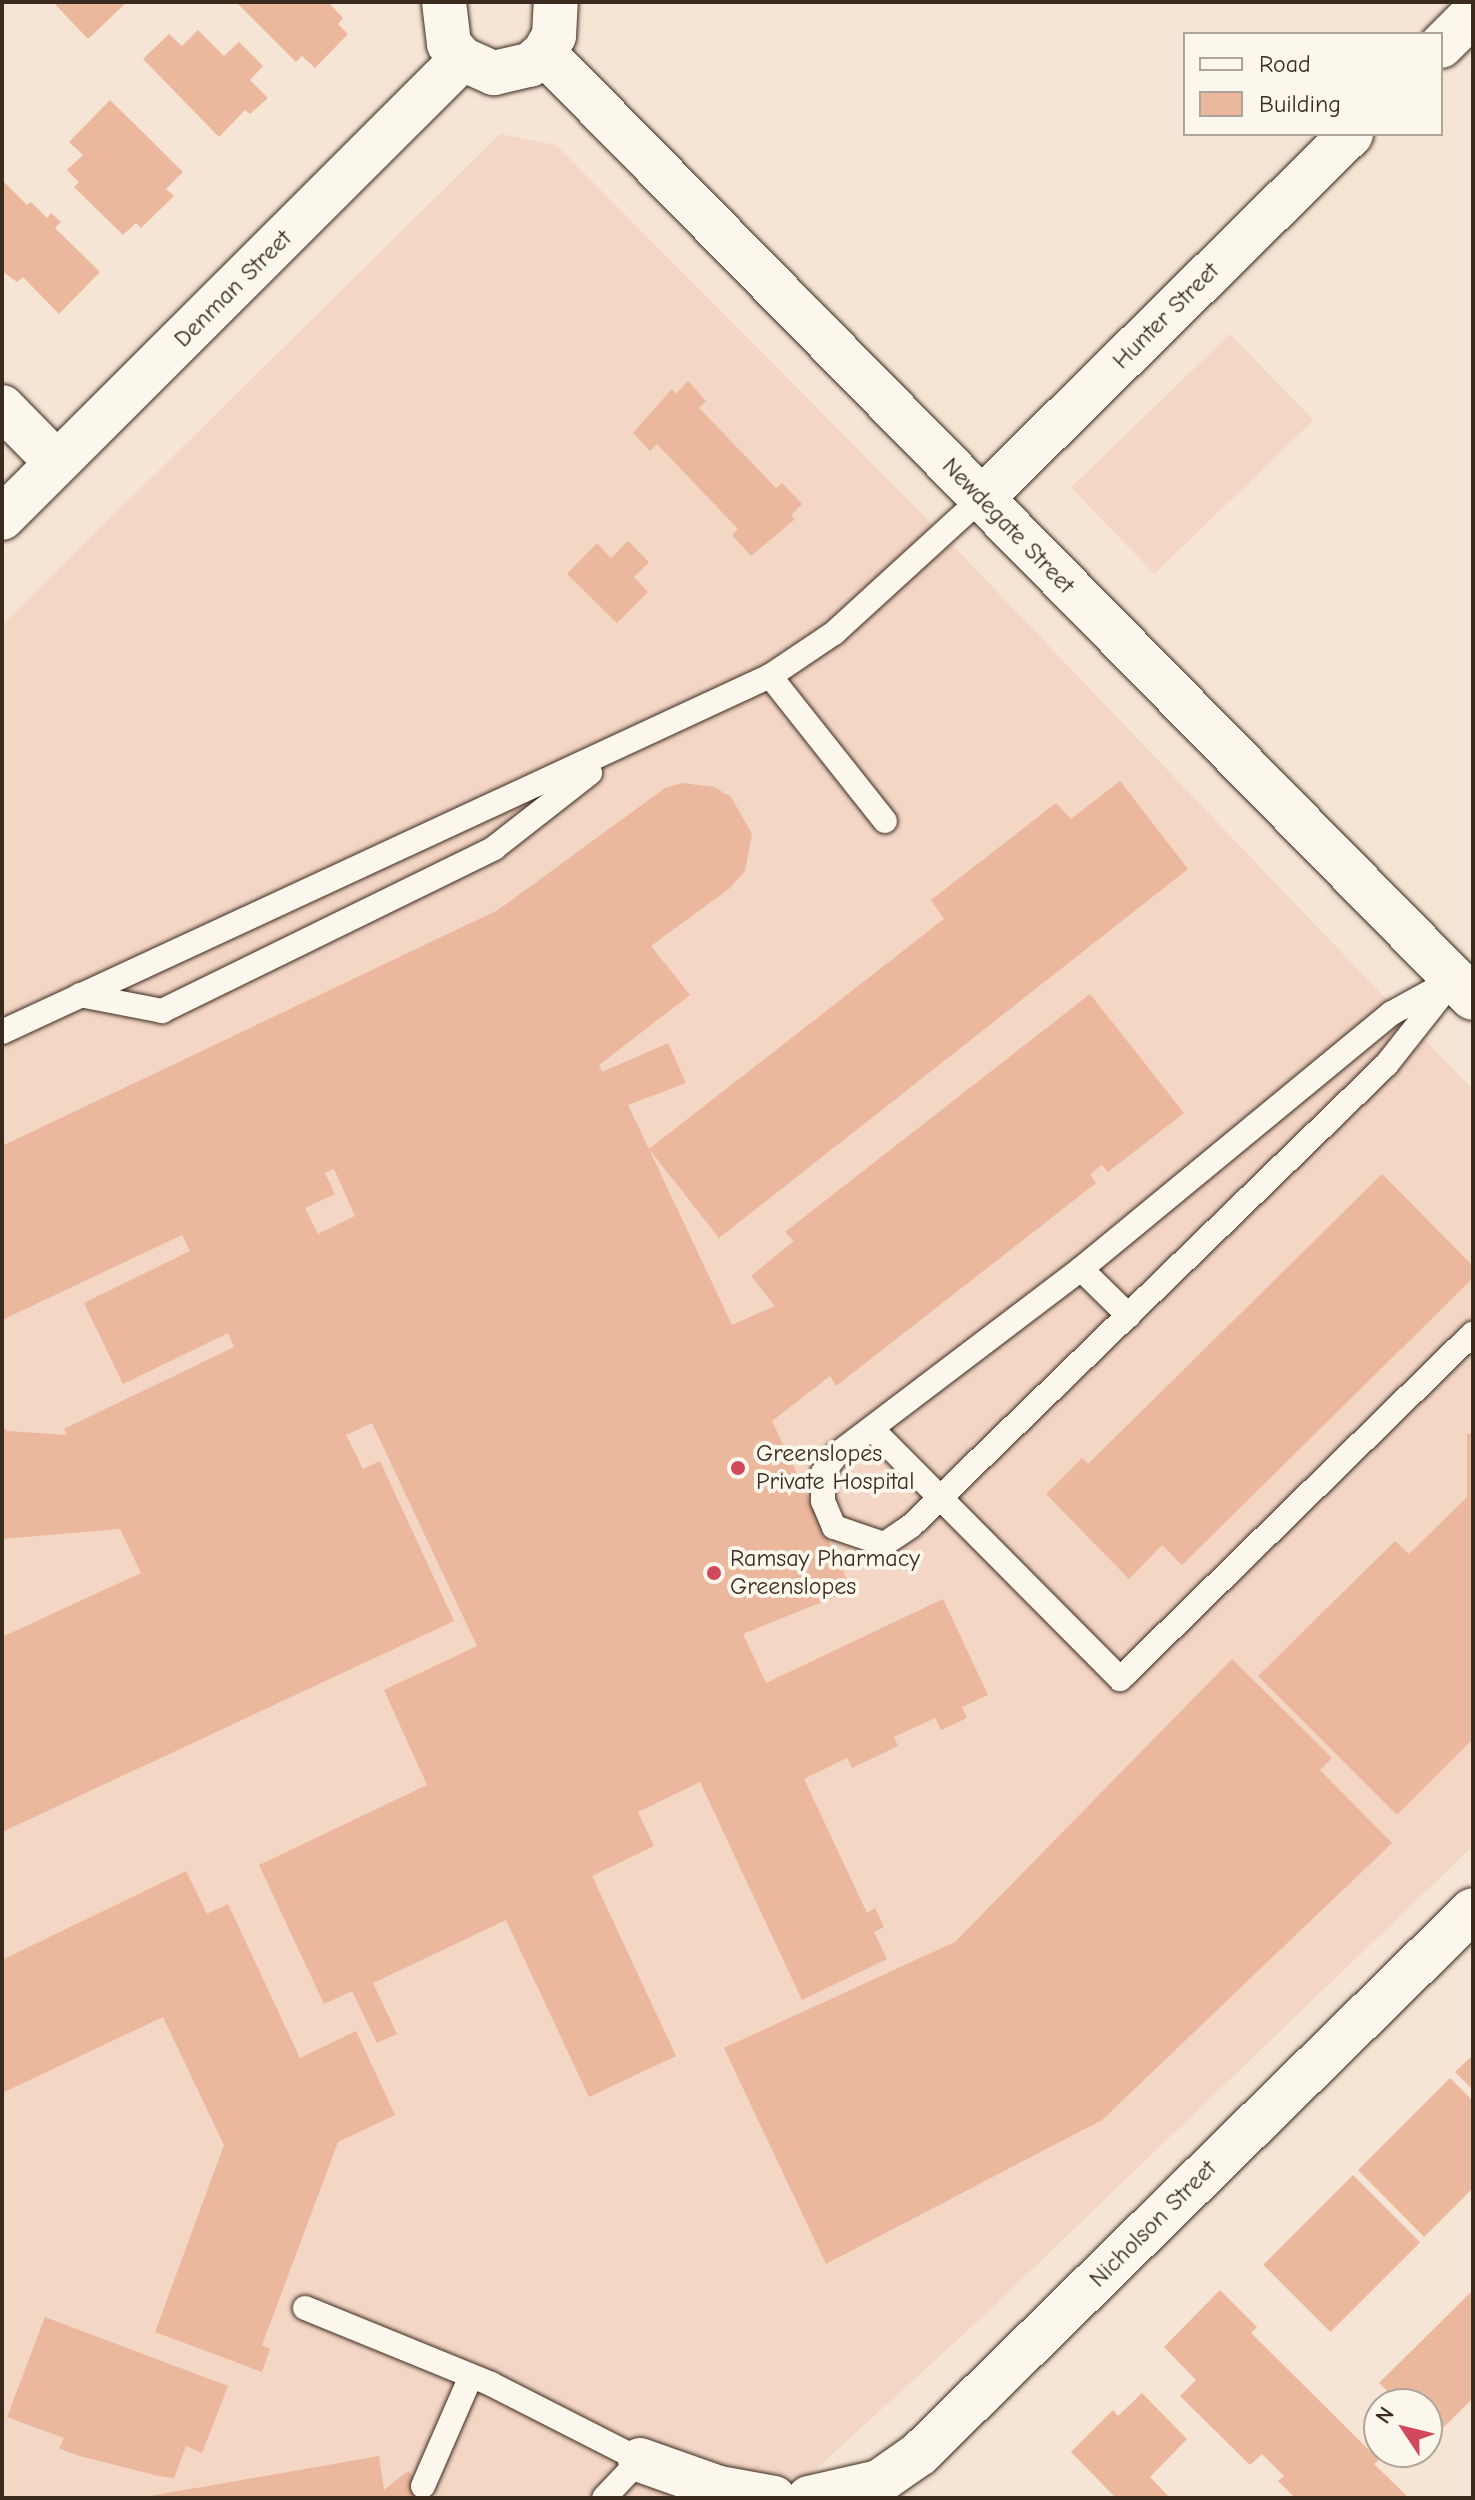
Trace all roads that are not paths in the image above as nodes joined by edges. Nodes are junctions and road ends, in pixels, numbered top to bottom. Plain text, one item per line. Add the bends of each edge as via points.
1 (444, 2) edge
2 (556, 2) edge
3 (1473, 14) edge
4 (1443, 44) edge
5 (544, 53) junction
6 (462, 59) junction
7 (1349, 136) edge
8 (2, 407) edge
9 (57, 463) junction
10 (981, 499) junction
11 (2, 518) edge
12 (770, 676) junction
13 (620, 749) junction
14 (885, 821) dead end
15 (1467, 979) edge
16 (80, 995) junction
17 (2, 1032) edge
18 (1081, 1269) junction
19 (1129, 1316) junction
20 (1473, 1333) edge
21 (873, 1430) junction
22 (938, 1499) junction
23 (1473, 1910) edge
24 (305, 2308) dead end
25 (471, 2376) junction
26 (640, 2460) junction
27 (423, 2486) dead end
28 (604, 2498) edge
29 (774, 2498) edge
30 (809, 2498) edge

1 - 6 street via 443,26
2 - 5 street via 554,36
3 - 4 street
5 - 6 street via 530,65 494,73
5 - 10 street, Newdegate Street
6 - 9 street, Denman Street
7 - 10 street, Hunter Street
8 - 9 street
9 - 11 street, Denman Street
10 - 12 lane via 834,633
10 - 15 street, Newdegate Street
12 - 13 lane
12 - 14 lane
13 - 16 lane via 505,796
13 - 16 lane via 494,848 162,1011
15 - 18 lane via 1392,1013
15 - 19 lane
16 - 17 lane
18 - 19 lane
18 - 21 lane
19 - 22 lane
20 - 22 lane via 1120,1679
21 - 22 lane
21 - 22 lane via 836,1455 823,1473 823,1501 834,1527 884,1544
23 - 30 street, Nicholson Street via 919,2454 879,2482
24 - 25 lane
25 - 26 lane
25 - 27 lane
26 - 28 lane
26 - 29 street via 719,2488

